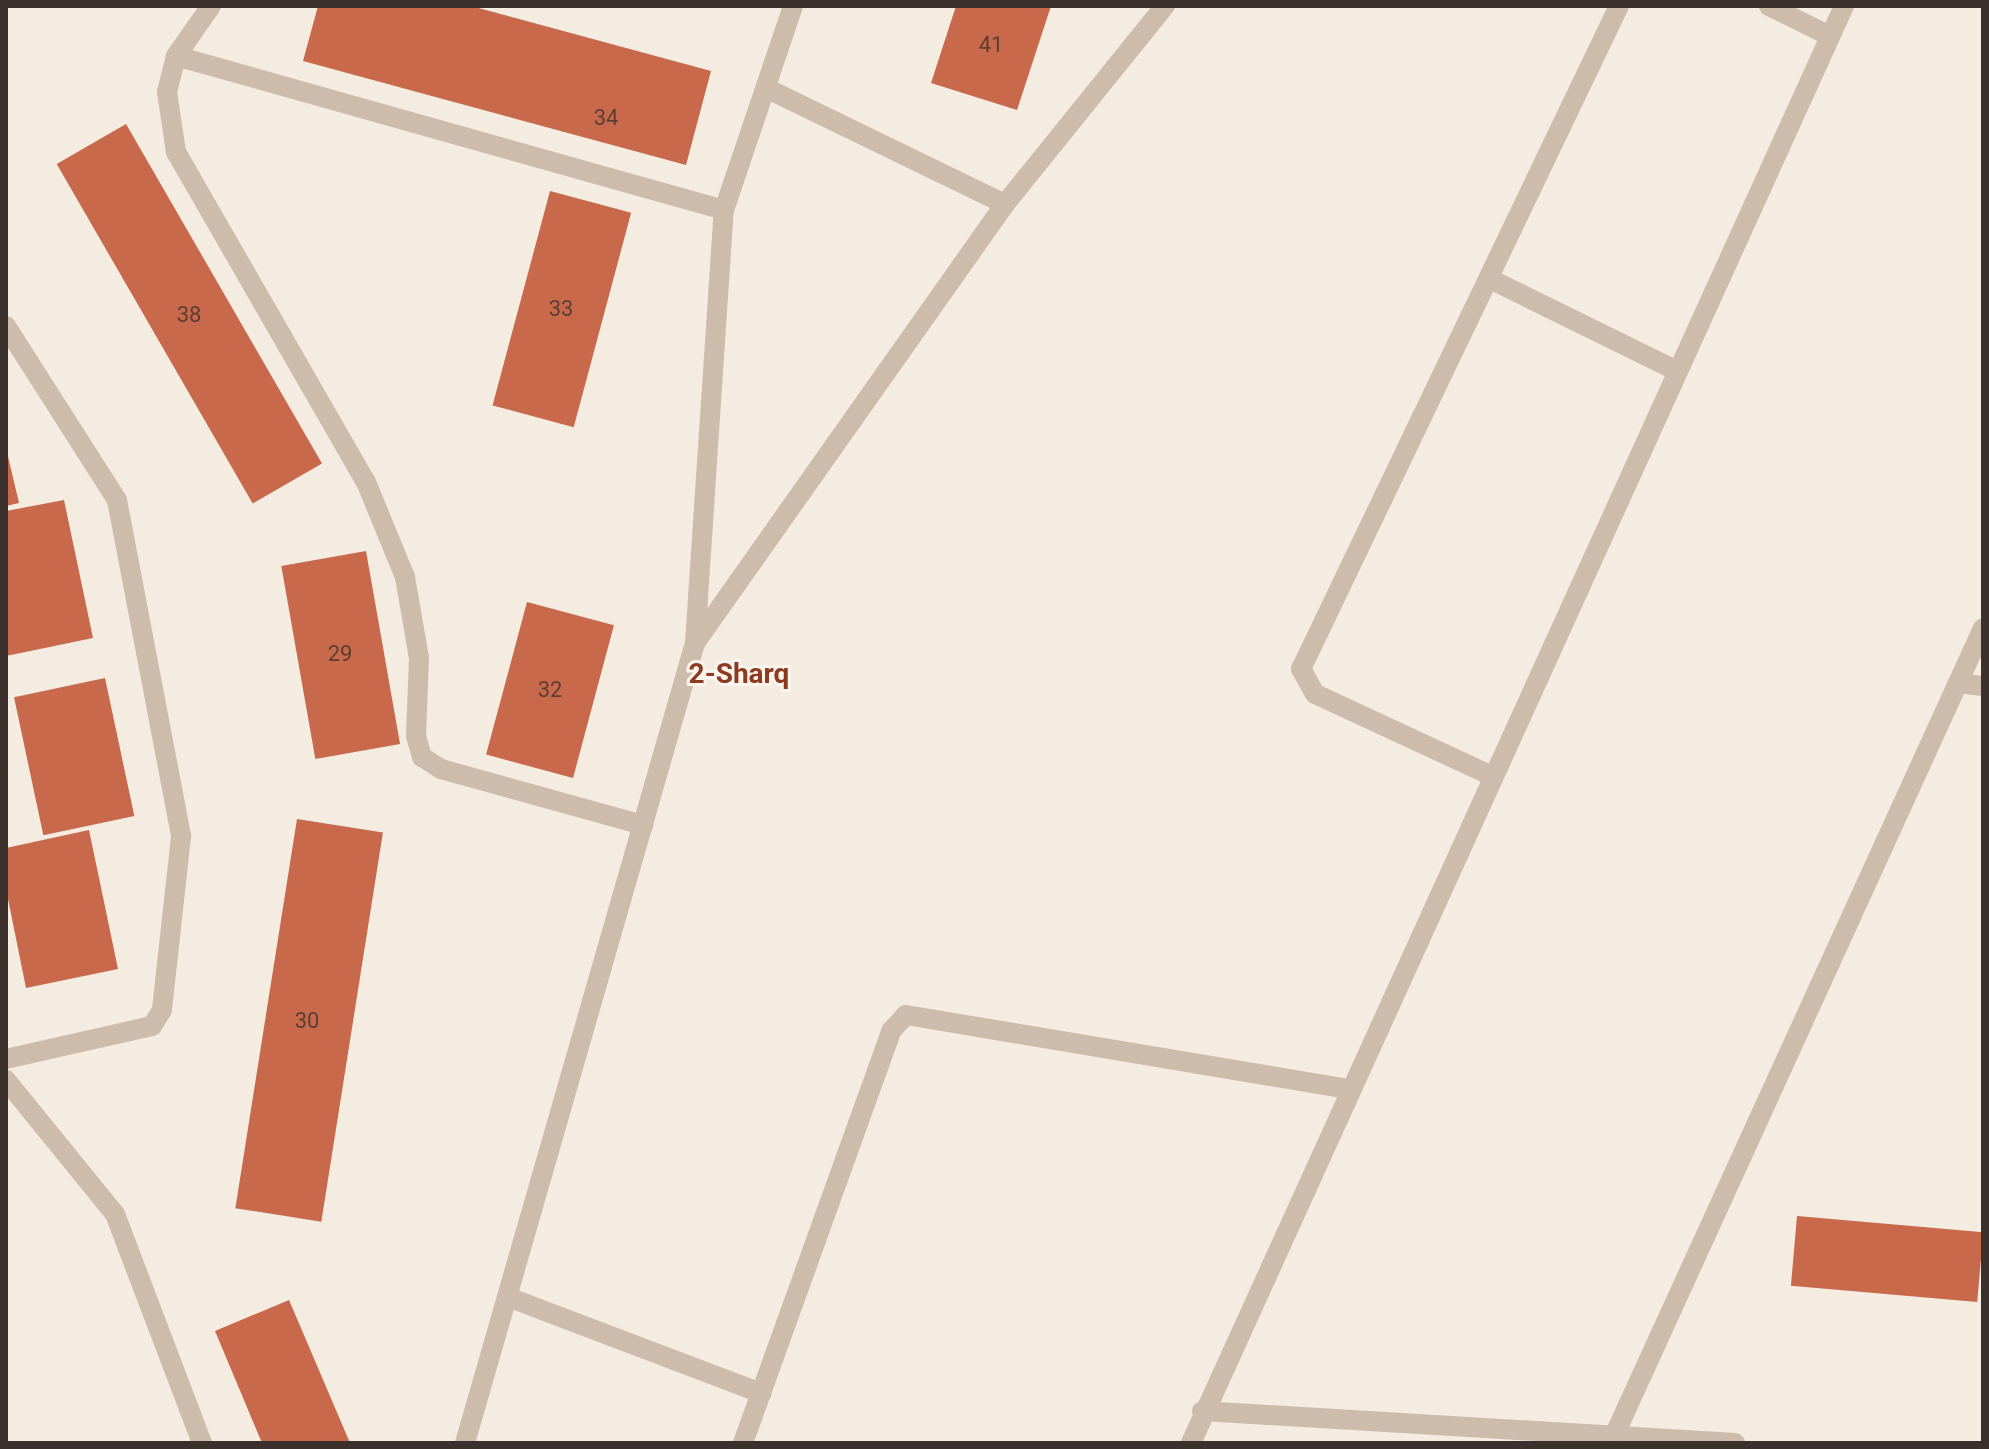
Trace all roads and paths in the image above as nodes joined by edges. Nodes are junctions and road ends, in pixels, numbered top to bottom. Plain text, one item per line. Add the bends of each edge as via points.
1 (211, 6) edge
2 (793, 6) edge
3 (1165, 6) edge
4 (1619, 6) edge
5 (1769, 6) edge
6 (1844, 6) edge
7 (1830, 36) junction
8 (176, 56) junction
9 (766, 88) junction
10 (1005, 204) junction
11 (724, 210) junction
12 (1490, 279) junction
13 (6, 326) edge
14 (1677, 371) junction
15 (1983, 628) edge
16 (695, 643) junction
17 (1958, 683) junction
18 (1983, 686) edge
19 (1492, 776) junction
20 (643, 825) junction
21 (6, 1059) edge
22 (6, 1080) edge
23 (1349, 1089) junction
24 (508, 1297) junction
25 (761, 1393) junction
26 (1202, 1411) junction
27 (1614, 1436) junction
28 (202, 1443) edge
29 (465, 1443) edge
30 (743, 1443) edge
31 (1191, 1443) edge
32 (1735, 1443) edge

1 - 8 street
2 - 9 street
3 - 10 street
4 - 12 street
5 - 7 street
6 - 7 street
7 - 14 street
8 - 11 street
8 - 20 street via 167,92 176,152 366,482 405,577 419,658 416,736 422,757 441,769
9 - 10 street
9 - 11 street
10 - 16 street
11 - 16 street
12 - 14 street
12 - 19 street via 1301,669 1315,694
13 - 21 street via 117,500 181,837 162,1010 152,1026
14 - 19 street
15 - 17 street
16 - 20 street
17 - 18 street
17 - 27 street
19 - 23 street
20 - 24 street
22 - 28 street via 115,1214
23 - 25 street via 906,1015 891,1031
23 - 26 street
24 - 25 street
24 - 29 street
25 - 30 street
26 - 27 street
26 - 31 street
27 - 32 street

